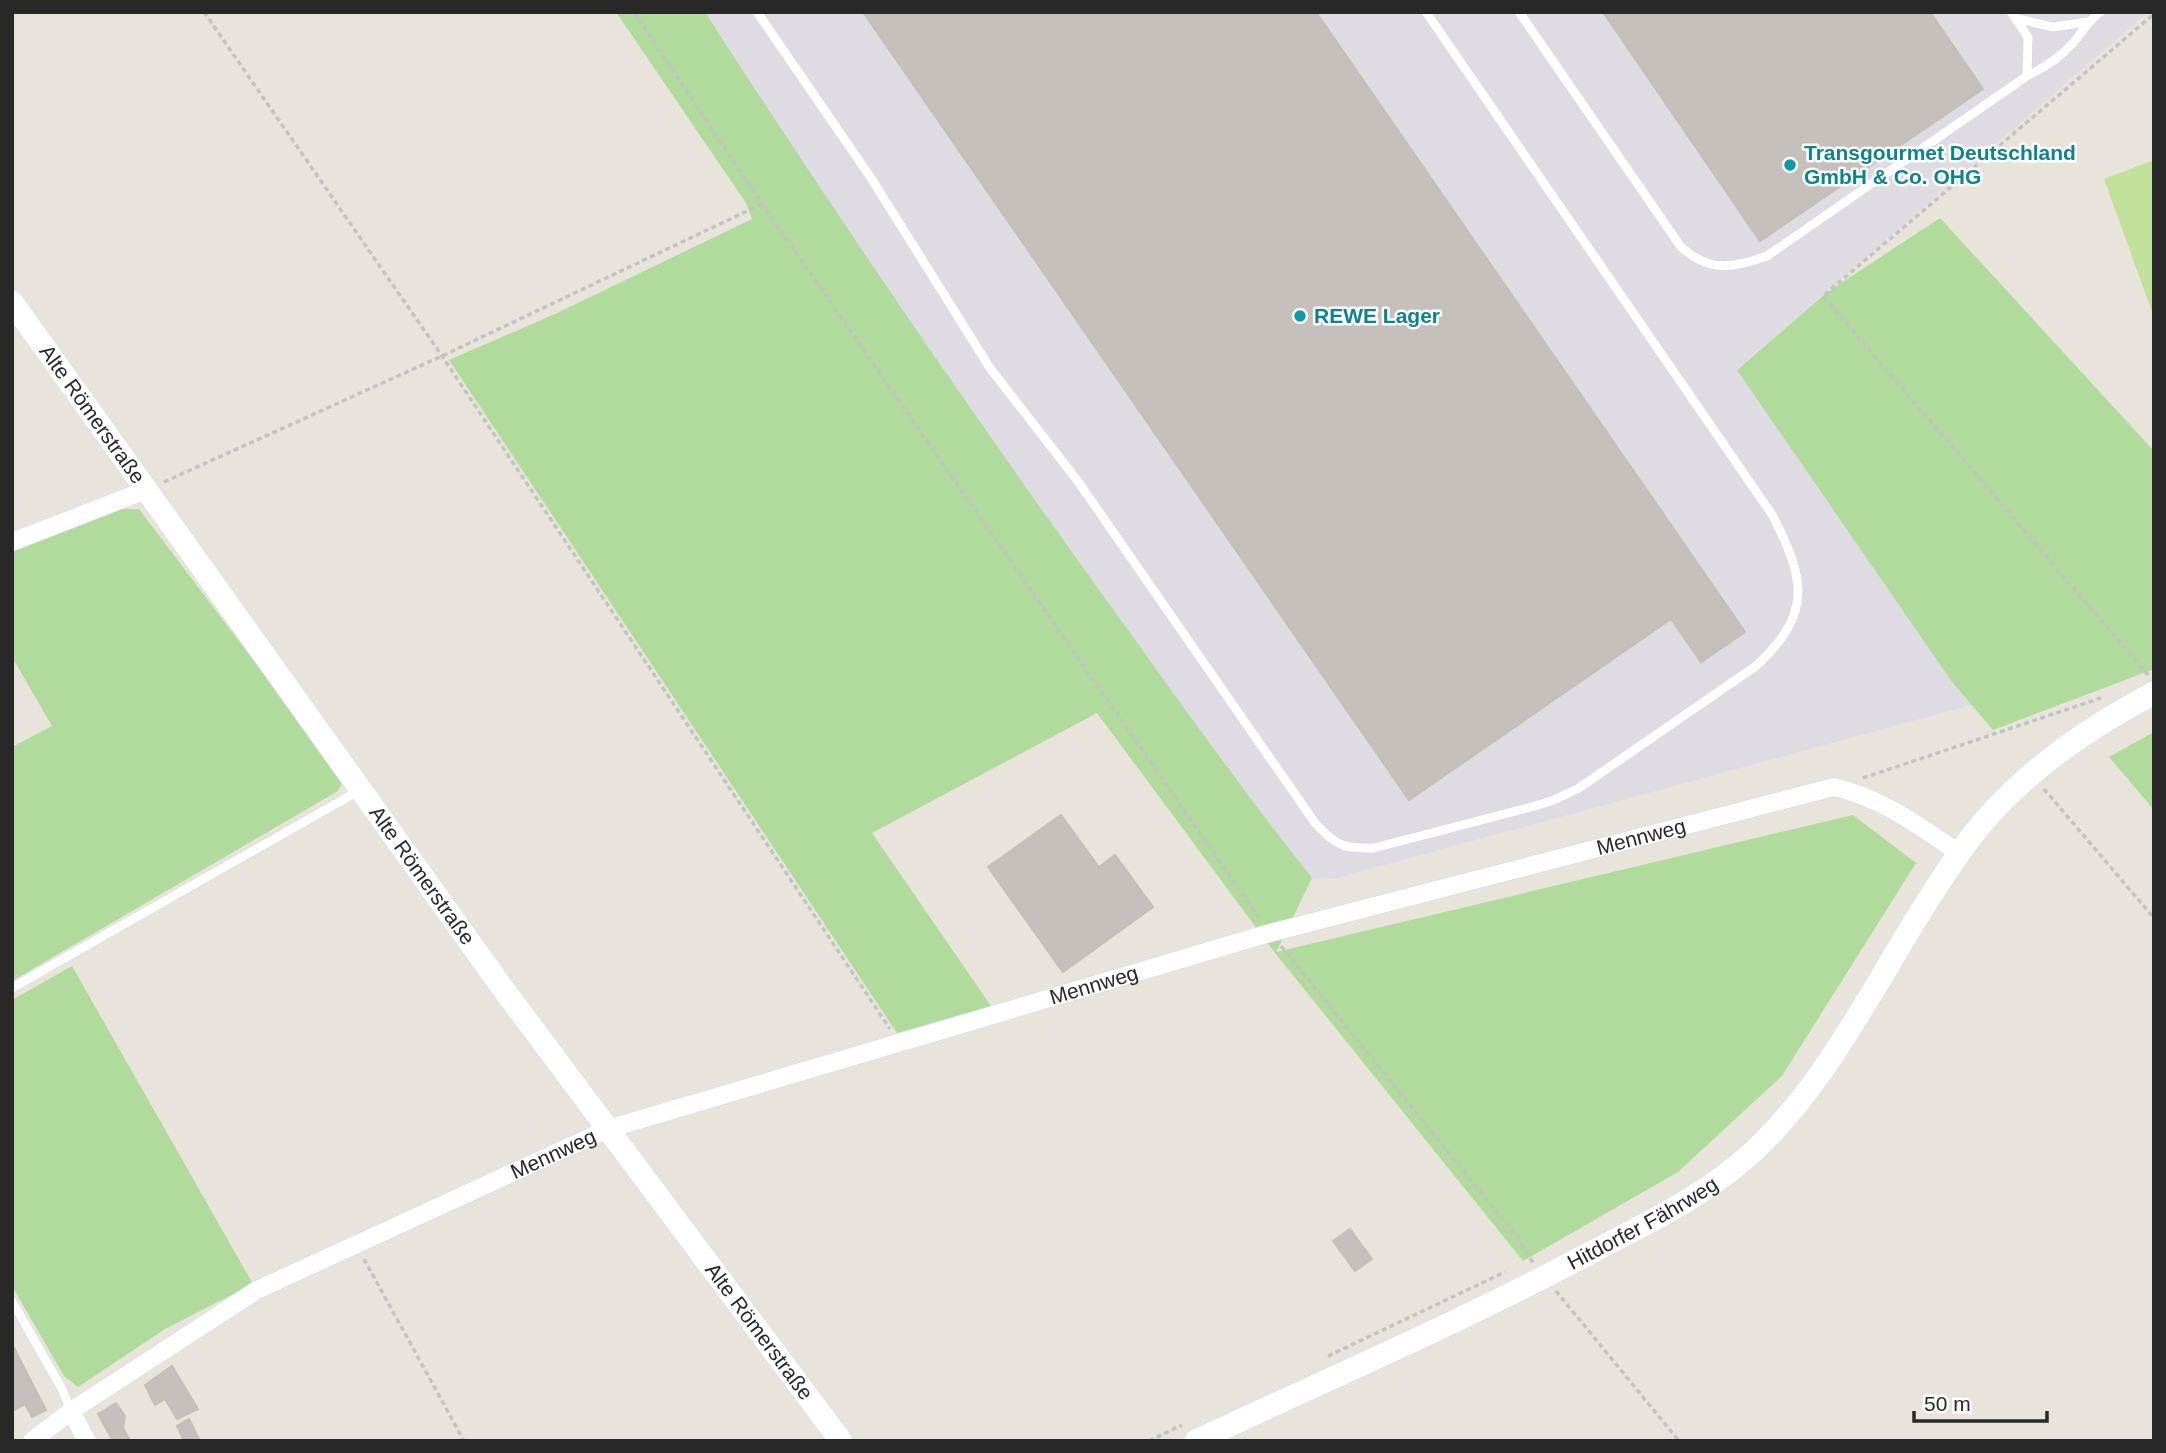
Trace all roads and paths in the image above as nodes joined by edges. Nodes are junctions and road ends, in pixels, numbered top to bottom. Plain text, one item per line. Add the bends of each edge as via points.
1 (204, 12) edge
2 (634, 12) edge
3 (757, 12) edge
4 (1426, 12) edge
5 (1519, 12) edge
6 (2100, 12) edge
7 (2154, 14) edge
8 (2013, 15) edge
9 (2087, 22) junction
10 (2027, 76) junction
11 (762, 204) junction
12 (12, 302) edge
13 (442, 356) junction
14 (146, 490) junction
15 (12, 542) edge
16 (2153, 687) edge
17 (2081, 707) dead end
18 (2031, 774) junction
19 (1834, 787) junction
20 (360, 790) junction
21 (1959, 853) junction
22 (2154, 918) edge
23 (1270, 933) junction
24 (12, 988) edge
25 (900, 1043) junction
26 (608, 1129) junction
27 (356, 1245) junction
28 (1539, 1264) junction
29 (1506, 1272) dead end
30 (12, 1301) edge
31 (1323, 1358) dead end
32 (71, 1411) junction
33 (1191, 1432) edge
34 (32, 1441) edge
35 (87, 1441) edge
36 (464, 1441) edge
37 (841, 1441) edge
38 (1149, 1441) edge
39 (1679, 1441) edge

1 - 13 path
2 - 11 path
3 - 4 lane via 871,178 990,368 1077,481 1315,823 1331,840 1356,848 1374,848 1535,806 1579,788 1756,666 1788,631 1798,594 1790,550 1773,516
5 - 10 lane via 1681,247 1694,258 1722,266 1766,256
6 - 9 lane
7 - 16 path via 1823,296
8 - 9 lane via 2052,27
8 - 10 lane via 2028,37
9 - 10 lane via 2073,44
11 - 13 path
11 - 23 path
12 - 14 street, Alte Römerstraße
13 - 14 path
13 - 25 path
14 - 15 street
14 - 20 street, Alte Römerstraße
16 - 18 street
17 - 19 path
18 - 21 street
18 - 22 path
19 - 21 street via 1897,810
19 - 23 street, Mennweg
20 - 24 lane
20 - 26 street, Alte Römerstraße
21 - 28 street, Hitdorfer Fährweg via 1833,1058 1794,1110 1755,1151 1681,1205
23 - 25 street, Mennweg
23 - 28 path
25 - 26 street, Mennweg
26 - 27 street, Mennweg
26 - 37 street, Alte Römerstraße
27 - 32 street, Mennweg via 238,1301
27 - 36 path
28 - 33 street, Hitdorfer Fährweg
28 - 39 path
29 - 31 path
30 - 32 lane
32 - 34 street, Mennweg
32 - 35 street
33 - 38 path

